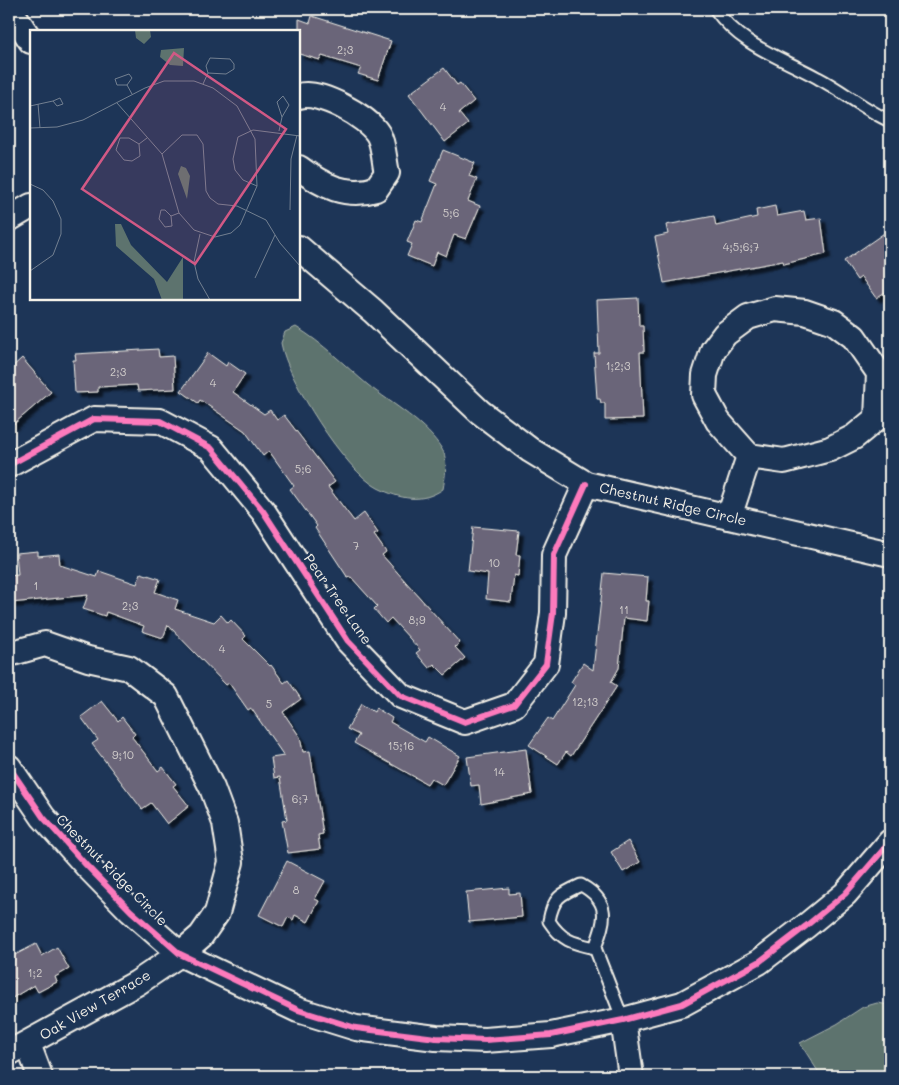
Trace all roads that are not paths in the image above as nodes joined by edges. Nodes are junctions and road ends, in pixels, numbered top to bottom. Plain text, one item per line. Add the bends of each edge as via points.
1 (10, 9) edge
2 (715, 9) edge
3 (30, 39) edge
4 (300, 96) edge
5 (890, 121) edge
6 (303, 179) edge
7 (30, 207) edge
8 (9, 219) edge
9 (300, 249) edge
10 (749, 456) junction
11 (9, 465) edge
12 (586, 484) junction
13 (729, 517) junction
14 (890, 554) edge
15 (9, 654) edge
16 (9, 767) edge
17 (890, 842) edge
18 (595, 948) junction
19 (180, 954) junction
20 (622, 1020) junction
21 (18, 1048) edge
22 (40, 1076) edge
23 (631, 1076) edge

1 - 3 street
2 - 5 lane via 749,43 819,78
4 - 6 street via 322,97 365,120 378,135 387,173 376,189 364,193 328,188
7 - 8 street
9 - 12 street, Chestnut Ridge Circle via 480,412 530,450
10 - 10 street via 784,461 830,449 854,437 877,418 879,373 854,337 834,322 815,315 775,309 748,317 725,334 713,350 705,375 704,395 718,420
10 - 13 street
11 - 12 street, Pear Tree Lane via 94,419 160,421 211,448 263,511 348,641 401,696 465,722 514,705 546,664 554,555
12 - 13 street, Chestnut Ridge Circle
13 - 14 street, Chestnut Ridge Circle
15 - 19 street, Oak View Terrace via 45,644 88,659 129,668 166,696 212,788 225,823 231,854 217,912 201,936
16 - 19 street, Chestnut Ridge Circle via 43,817 86,865
17 - 20 street, Chestnut Ridge Circle via 845,894 759,962 682,1004
18 - 18 lane via 558,935 549,922 552,905 564,892 581,885 593,892 604,908
18 - 20 lane
19 - 20 street, Chestnut Ridge Circle via 298,1010 356,1028 436,1038 486,1040 551,1035
19 - 21 street, Oak View Terrace via 137,983
20 - 23 street
21 - 22 street

